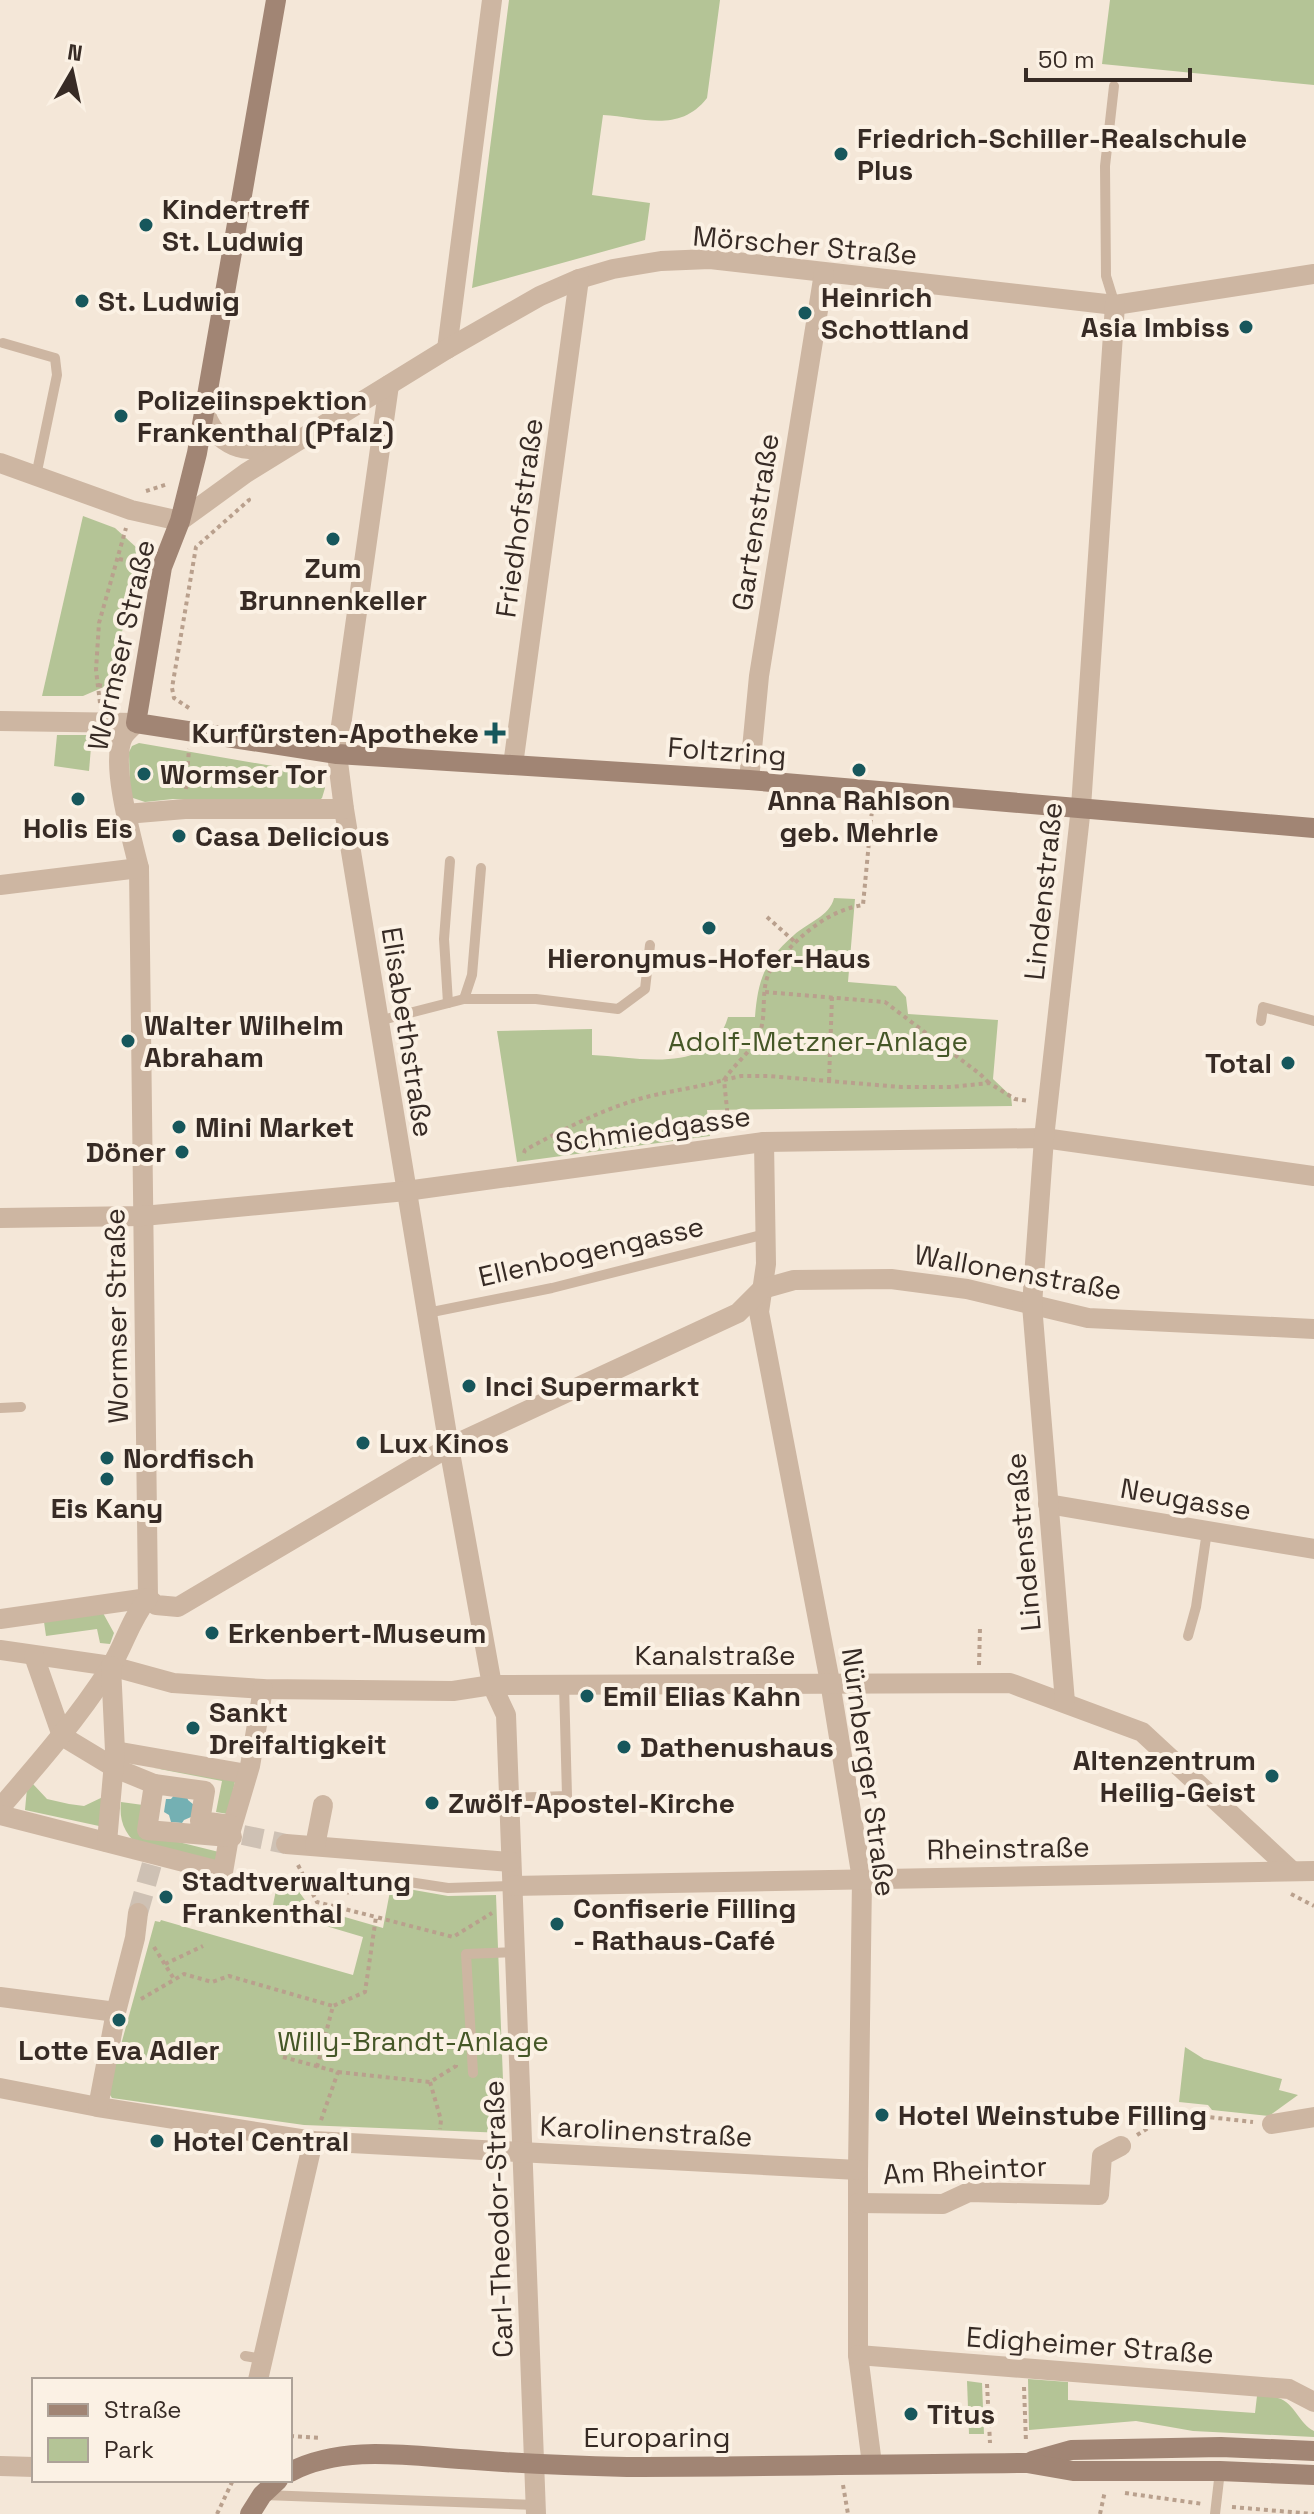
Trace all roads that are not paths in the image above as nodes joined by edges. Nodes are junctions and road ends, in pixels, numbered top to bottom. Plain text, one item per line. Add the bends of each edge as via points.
1 (276, 0) edge
2 (492, 0) edge
3 (1114, 86) dead end
4 (824, 273) junction
5 (1314, 274) edge
6 (579, 279) junction
7 (1115, 305) junction
8 (3, 343) dead end
9 (447, 349) junction
10 (389, 385) junction
11 (204, 409) junction
12 (286, 448) junction
13 (0, 463) edge
14 (36, 476) junction
15 (180, 521) junction
16 (0, 721) edge
17 (136, 723) junction
18 (337, 754) junction
19 (513, 765) junction
20 (749, 780) junction
21 (1081, 807) junction
22 (344, 809) junction
23 (126, 814) junction
24 (1314, 828) edge
25 (450, 861) dead end
26 (139, 868) junction
27 (481, 868) dead end
28 (0, 885) edge
29 (650, 945) dead end
30 (464, 999) junction
31 (448, 1003) junction
32 (378, 1021) junction
33 (1261, 1021) dead end
34 (1313, 1024) edge
35 (1044, 1138) junction
36 (764, 1142) junction
37 (1314, 1176) edge
38 (406, 1191) junction
39 (143, 1216) junction
40 (0, 1218) edge
41 (765, 1234) junction
42 (762, 1289) junction
43 (1032, 1305) junction
44 (427, 1313) junction
45 (1314, 1329) edge
46 (21, 1407) dead end
47 (0, 1408) edge
48 (449, 1447) junction
49 (1048, 1504) junction
50 (1207, 1531) junction
51 (1314, 1549) edge
52 (148, 1598) junction
53 (0, 1619) edge
54 (1188, 1636) dead end
55 (0, 1650) edge
56 (34, 1656) junction
57 (111, 1666) junction
58 (830, 1682) junction
59 (564, 1684) junction
60 (492, 1685) junction
61 (263, 1689) junction
62 (1065, 1702) junction
63 (62, 1736) junction
64 (115, 1760) junction
65 (248, 1770) junction
66 (154, 1784) junction
67 (509, 1798) junction
68 (323, 1805) dead end
69 (0, 1808) edge
70 (0, 1815) edge
71 (236, 1836) junction
72 (107, 1842) junction
73 (286, 1844) tunnel mouth
74 (315, 1846) junction
75 (511, 1862) junction
76 (1291, 1870) junction
77 (1314, 1871) edge
78 (862, 1879) junction
79 (409, 1882) dead end
80 (512, 1893) junction
81 (137, 1917) tunnel mouth
82 (514, 1952) junction
83 (0, 1997) edge
84 (116, 2012) junction
85 (473, 2073) dead end
86 (6, 2089) edge
87 (98, 2107) junction
88 (1314, 2117) edge
89 (1272, 2124) road end
90 (313, 2141) junction
91 (1121, 2146) road end
92 (524, 2152) junction
93 (858, 2170) junction
94 (858, 2203) junction
95 (858, 2355) junction
96 (258, 2378) edge
97 (1314, 2402) edge
98 (1314, 2451) edge
99 (1027, 2463) junction
100 (535, 2464) junction
101 (872, 2464) junction
102 (0, 2466) edge
103 (32, 2467) edge
104 (292, 2471) edge
105 (1220, 2471) junction
106 (1314, 2475) edge
107 (276, 2482) edge
108 (262, 2495) junction
109 (536, 2510) edge
110 (1216, 2510) edge
111 (250, 2514) edge

1 - 11 street, Wormser Straße
2 - 9 street
3 - 7 lane, Lindenstraße via 1105,166 1106,276
4 - 6 street, Mörscher Straße via 710,259 661,261
4 - 7 street, Mörscher Straße
4 - 20 street, Gartenstraße via 759,676
5 - 7 street, Mörscher Straße
6 - 9 street, Mörscher Straße
6 - 19 street, Friedhofstraße
7 - 21 street, Lindenstraße
8 - 14 lane via 55,358 57,375
9 - 10 street, Mörscher Straße
10 - 12 street, Mörscher Straße
10 - 18 street, Elisabethstraße
11 - 12 street, Mörscher Straße via 218,437 234,446
11 - 15 street, Wormser Straße
12 - 15 street, Mörscher Straße
13 - 14 street
14 - 15 street via 131,510
15 - 17 street, Wormser Straße via 162,567
16 - 17 street
17 - 18 street, Foltzring
17 - 23 street, Wormser Straße via 121,749
18 - 19 street, Foltzring
18 - 22 street, Elisabethstraße
19 - 20 street, Foltzring
20 - 21 street, Foltzring
21 - 24 street, Foltzring
21 - 35 street, Lindenstraße
22 - 23 street
22 - 32 street, Elisabethstraße
23 - 26 street, Wormser Straße
25 - 31 lane via 444,939
26 - 28 street
26 - 39 street, Wormser Straße
27 - 30 lane via 472,975
29 - 30 lane via 645,989 618,1009 536,999
30 - 31 lane
31 - 32 lane
32 - 38 street, Elisabethstraße
33 - 34 lane via 1263,1007
35 - 36 street, Schmiedgasse
35 - 37 street, Schmiedgasse
35 - 43 street, Lindenstraße
36 - 38 street, Schmiedgasse
36 - 41 street, Nürnberger Straße
38 - 39 street, Schmiedgasse
38 - 44 street, Elisabethstraße
39 - 40 street, Schmiedgasse
39 - 52 street, Wormser Straße
41 - 42 street, Nürnberger Straße
41 - 44 lane, Ellenbogengasse via 552,1288
42 - 43 street, Wallonenstraße via 794,1280 891,1279
42 - 48 street via 738,1313
42 - 58 street, Nürnberger Straße via 759,1312
43 - 45 street, Wallonenstraße via 1088,1318
43 - 49 street, Lindenstraße
44 - 48 street, Elisabethstraße
46 - 47 lane
48 - 52 street via 178,1607 156,1605
48 - 60 street, Elisabethstraße
49 - 50 street, Neugasse
49 - 62 street, Lindenstraße
50 - 51 street, Neugasse
50 - 54 lane
52 - 53 street
52 - 57 street
55 - 56 street, Kanalstraße
56 - 57 street, Kanalstraße
56 - 63 street
57 - 61 street, Kanalstraße via 173,1683
57 - 63 street
57 - 64 street
58 - 59 street, Kanalstraße
58 - 62 street, Kanalstraße via 1010,1683
58 - 78 street, Nürnberger Straße
59 - 60 street, Kanalstraße
59 - 67 lane via 567,1796
60 - 61 street, Kanalstraße via 453,1691
60 - 67 street, Carl-Theodor-Straße via 506,1715
61 - 65 street
62 - 76 street, Kanalstraße via 1142,1732
63 - 64 street
63 - 69 street
64 - 65 street
64 - 66 street
64 - 72 street
65 - 71 street
66 - 71 street via 205,1791 200,1821 231,1825
66 - 71 street via 147,1830
67 - 75 street, Carl-Theodor-Straße
68 - 74 street
70 - 72 street
71 - 72 street via 223,1872
73 - 74 street
74 - 75 street
75 - 80 street, Carl-Theodor-Straße
76 - 77 street, Rheinstraße
76 - 78 street, Rheinstraße
78 - 80 street, Rheinstraße
78 - 93 street, Nürnberger Straße
79 - 80 lane
80 - 82 street, Carl-Theodor-Straße
81 - 84 street
82 - 85 lane via 466,1954
82 - 92 street, Carl-Theodor-Straße
83 - 84 street
84 - 87 street
86 - 87 street, Karolinenstraße
87 - 90 street, Karolinenstraße
88 - 89 street
90 - 92 street, Karolinenstraße
90 - 96 street via 254,2358
91 - 94 street, Am Rheintor via 1102,2156 1099,2195 969,2192 943,2204
92 - 93 street, Karolinenstraße
92 - 100 street, Carl-Theodor-Straße
93 - 94 street, Nürnberger Straße
94 - 95 street, Nürnberger Straße
95 - 97 street, Edigheimer Straße via 1289,2389
95 - 101 street, Nürnberger Straße
98 - 99 street, Europaring via 1071,2450
99 - 101 street, Europaring
99 - 105 street, Europaring via 1073,2471
100 - 101 street, Europaring
100 - 104 street, Europaring via 342,2455
100 - 109 street, Carl-Theodor-Straße
102 - 103 street
105 - 106 street, Europaring
105 - 110 lane
107 - 108 street
108 - 109 lane
108 - 111 street

